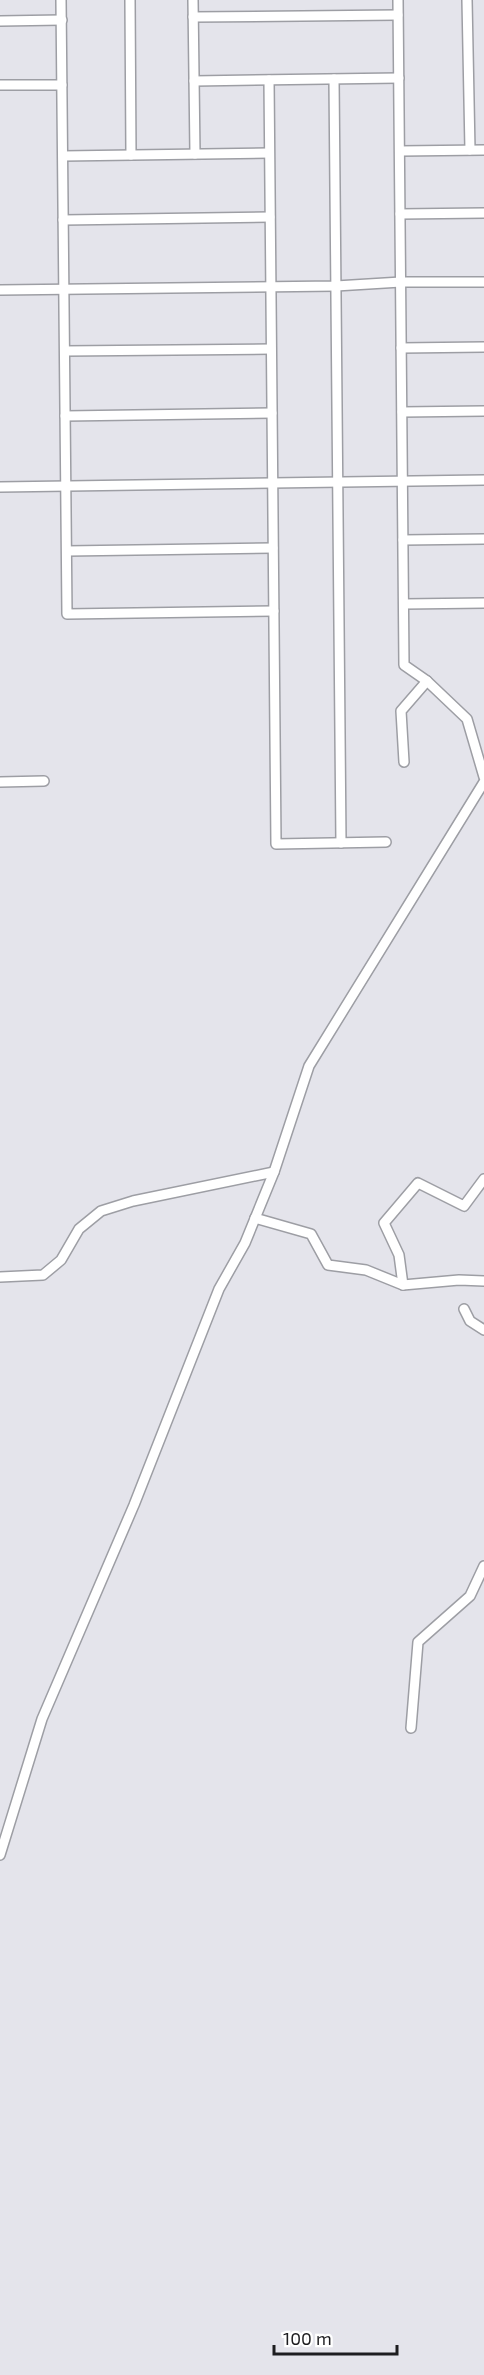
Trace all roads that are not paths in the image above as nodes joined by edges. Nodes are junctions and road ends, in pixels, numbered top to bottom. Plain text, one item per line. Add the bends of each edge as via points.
1 (61, 0) edge
2 (130, 0) edge
3 (193, 0) edge
4 (398, 0) edge
5 (467, 0) edge
6 (398, 15) junction
7 (194, 17) junction
8 (62, 20) junction
9 (0, 21) edge
10 (399, 78) junction
11 (333, 79) junction
12 (269, 80) junction
13 (194, 81) junction
14 (0, 85) edge
15 (62, 85) junction
16 (470, 150) junction
17 (484, 150) edge
18 (400, 151) junction
19 (269, 153) junction
20 (195, 154) junction
21 (131, 155) junction
22 (63, 156) junction
23 (484, 213) edge
24 (400, 214) junction
25 (270, 217) junction
26 (63, 220) junction
27 (400, 282) junction
28 (484, 282) edge
29 (336, 286) junction
30 (271, 287) junction
31 (64, 290) junction
32 (0, 291) edge
33 (484, 347) edge
34 (401, 348) junction
35 (271, 349) junction
36 (65, 351) junction
37 (484, 411) edge
38 (402, 412) junction
39 (272, 413) junction
40 (65, 416) junction
41 (484, 480) edge
42 (338, 482) junction
43 (403, 482) junction
44 (272, 483) junction
45 (66, 486) junction
46 (0, 487) edge
47 (484, 539) edge
48 (403, 540) junction
49 (273, 548) junction
50 (67, 551) junction
51 (484, 603) edge
52 (404, 604) junction
53 (274, 611) junction
54 (427, 681) junction
55 (404, 762) dead end
56 (484, 777) edge
57 (44, 781) dead end
58 (0, 782) edge
59 (484, 782) edge
60 (386, 842) dead end
61 (341, 843) junction
62 (273, 1172) junction
63 (484, 1179) edge
64 (255, 1218) junction
65 (0, 1277) edge
66 (484, 1281) edge
67 (403, 1285) junction
68 (464, 1309) dead end
69 (484, 1330) edge
70 (484, 1566) edge
71 (411, 1728) dead end
72 (0, 1855) edge

1 - 8 street
2 - 21 street
3 - 7 street
4 - 6 street
5 - 16 street
6 - 7 street
6 - 10 street
7 - 13 street
8 - 9 street
8 - 15 street
10 - 11 street
10 - 18 street
11 - 12 street
11 - 29 street
12 - 13 street
12 - 19 street
13 - 20 street
14 - 15 street
15 - 22 street
16 - 17 street
16 - 18 street
18 - 24 street
19 - 20 street
19 - 25 street
20 - 21 street
21 - 22 street
22 - 26 street
23 - 24 street
24 - 27 street
25 - 26 street
25 - 30 street
26 - 31 street
27 - 28 street
27 - 29 street
27 - 34 street
29 - 30 street
29 - 42 street
30 - 31 street
30 - 35 street
31 - 32 street
31 - 36 street
33 - 34 street
34 - 38 street
35 - 36 street
35 - 39 street
36 - 40 street
37 - 38 street
38 - 43 street
39 - 40 street
39 - 44 street
40 - 45 street
41 - 43 street
42 - 43 street
42 - 44 street
42 - 61 street
43 - 48 street
44 - 45 street
44 - 49 street
45 - 46 street
45 - 50 street
47 - 48 street
48 - 52 street
49 - 50 street
49 - 53 street
50 - 53 street via 67,614
51 - 52 street
52 - 54 street via 404,665
53 - 61 street via 276,844
54 - 55 street via 401,711
54 - 56 street via 467,718
57 - 58 street
59 - 62 street via 309,1066
60 - 61 street
62 - 64 street
62 - 65 street via 101,1210 79,1228 61,1260 43,1275
63 - 67 street via 464,1206 418,1183 384,1222 399,1255
64 - 67 street via 310,1234 328,1266 366,1270
64 - 72 street via 219,1289 134,1505 42,1719
66 - 67 street
68 - 69 street via 470,1321
70 - 71 street via 470,1596 418,1642

